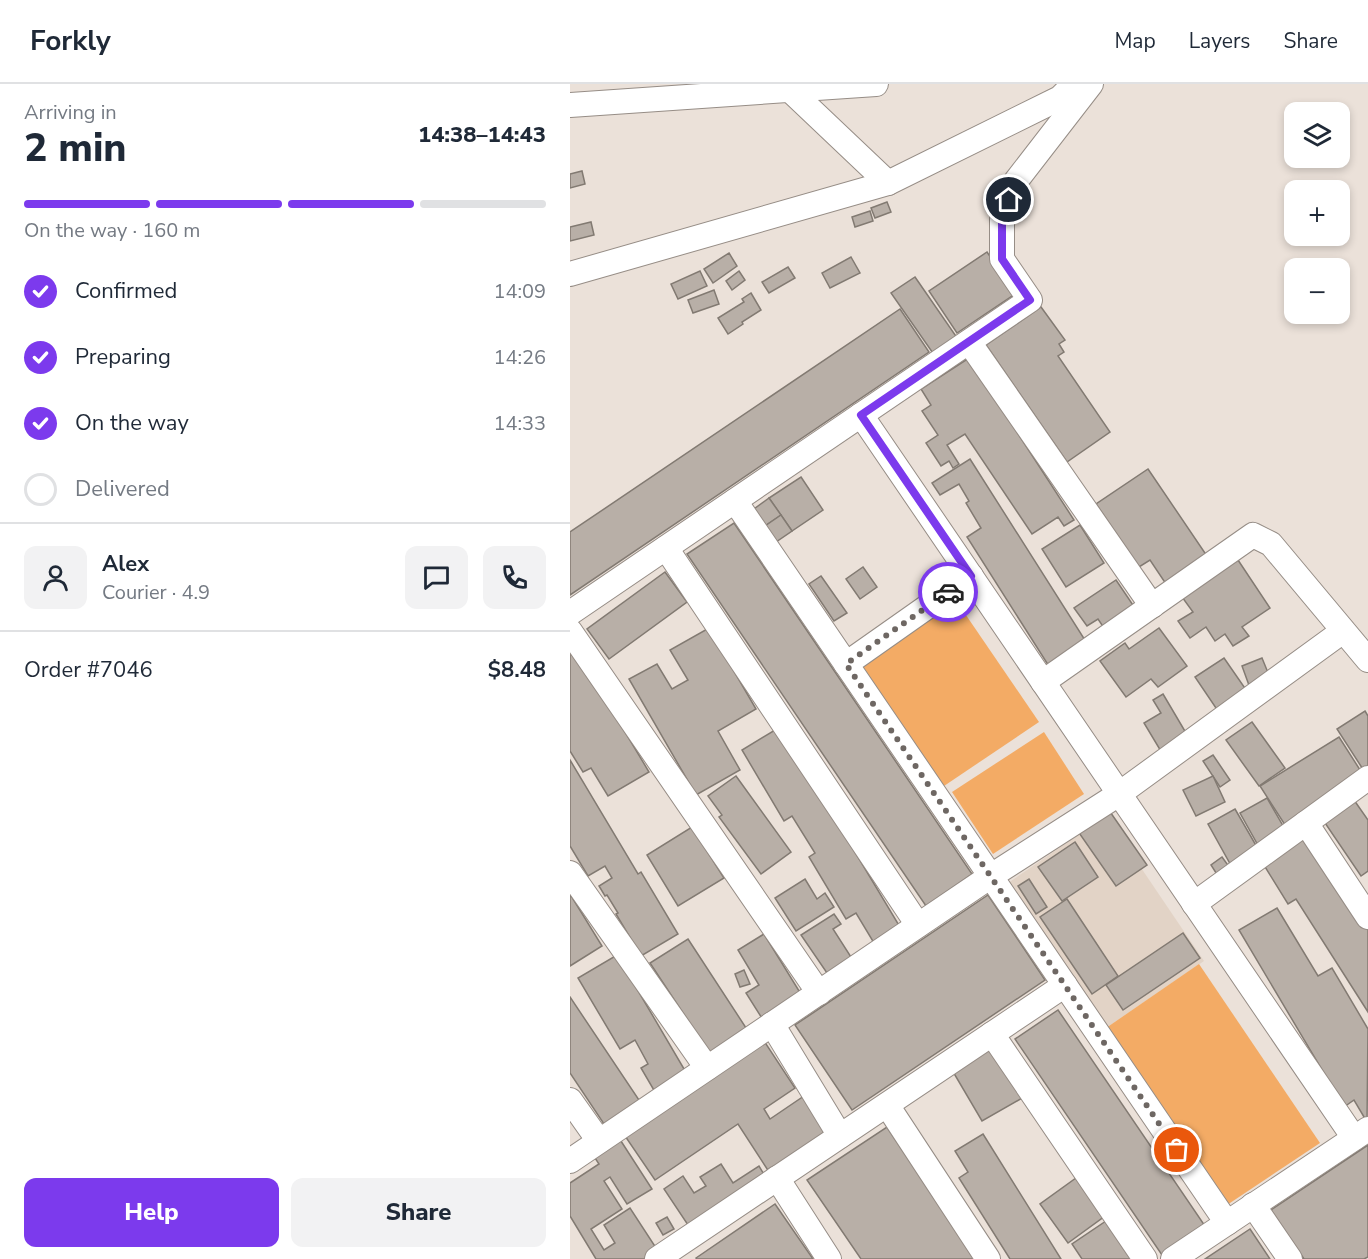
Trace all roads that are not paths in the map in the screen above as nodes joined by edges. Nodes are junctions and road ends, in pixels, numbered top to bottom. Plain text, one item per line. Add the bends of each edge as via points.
1 (876, 84) edge
2 (1083, 86) edge
3 (790, 90) junction
4 (570, 105) edge
5 (888, 183) junction
6 (570, 274) edge
7 (969, 342) junction
8 (861, 415) junction
9 (735, 501) junction
10 (666, 548) junction
11 (971, 576) junction
12 (1152, 606) junction
13 (570, 613) edge
14 (570, 631) edge
15 (1343, 631) junction
16 (1368, 660) edge
17 (846, 664) junction
18 (1043, 682) junction
19 (1368, 778) edge
20 (1119, 794) junction
21 (1306, 823) junction
22 (570, 873) edge
23 (991, 876) junction
24 (1194, 904) junction
25 (1368, 917) edge
26 (918, 925) junction
27 (1065, 985) junction
28 (819, 993) junction
29 (772, 1024) junction
30 (992, 1034) junction
31 (707, 1068) junction
32 (570, 1100) edge
33 (887, 1105) junction
34 (1361, 1133) edge
35 (840, 1136) junction
36 (599, 1142) junction
37 (570, 1161) edge
38 (777, 1178) junction
39 (1253, 1205) junction
40 (1227, 1223) junction
41 (673, 1255) edge
42 (828, 1259) edge
43 (988, 1259) edge
44 (1145, 1259) edge
45 (1173, 1259) edge
46 (1290, 1259) edge

1 - 3 street
2 - 5 street
2 - 7 street via 1016,181 1002,220 1002,259 1030,300
3 - 4 street
3 - 5 street
5 - 6 street
7 - 8 street
7 - 12 street
8 - 9 street
8 - 11 street
9 - 10 street
9 - 17 street
10 - 13 street
10 - 26 street
11 - 17 street
11 - 18 street
12 - 15 street via 1253,535 1271,544
12 - 18 street
14 - 28 street
15 - 16 street
15 - 20 street
17 - 23 street
18 - 20 street
19 - 21 street
20 - 23 street
20 - 24 street
21 - 24 street
21 - 25 street
22 - 31 street
23 - 26 street
23 - 27 street
24 - 34 street
26 - 28 street
27 - 30 street
27 - 40 street
28 - 29 street
29 - 31 street
29 - 35 street
30 - 33 street
30 - 44 street
31 - 36 street
32 - 36 street
33 - 35 street
33 - 43 street
34 - 39 street
35 - 38 street
36 - 37 street
38 - 41 street
38 - 42 street
39 - 40 street
39 - 46 street
40 - 45 street

